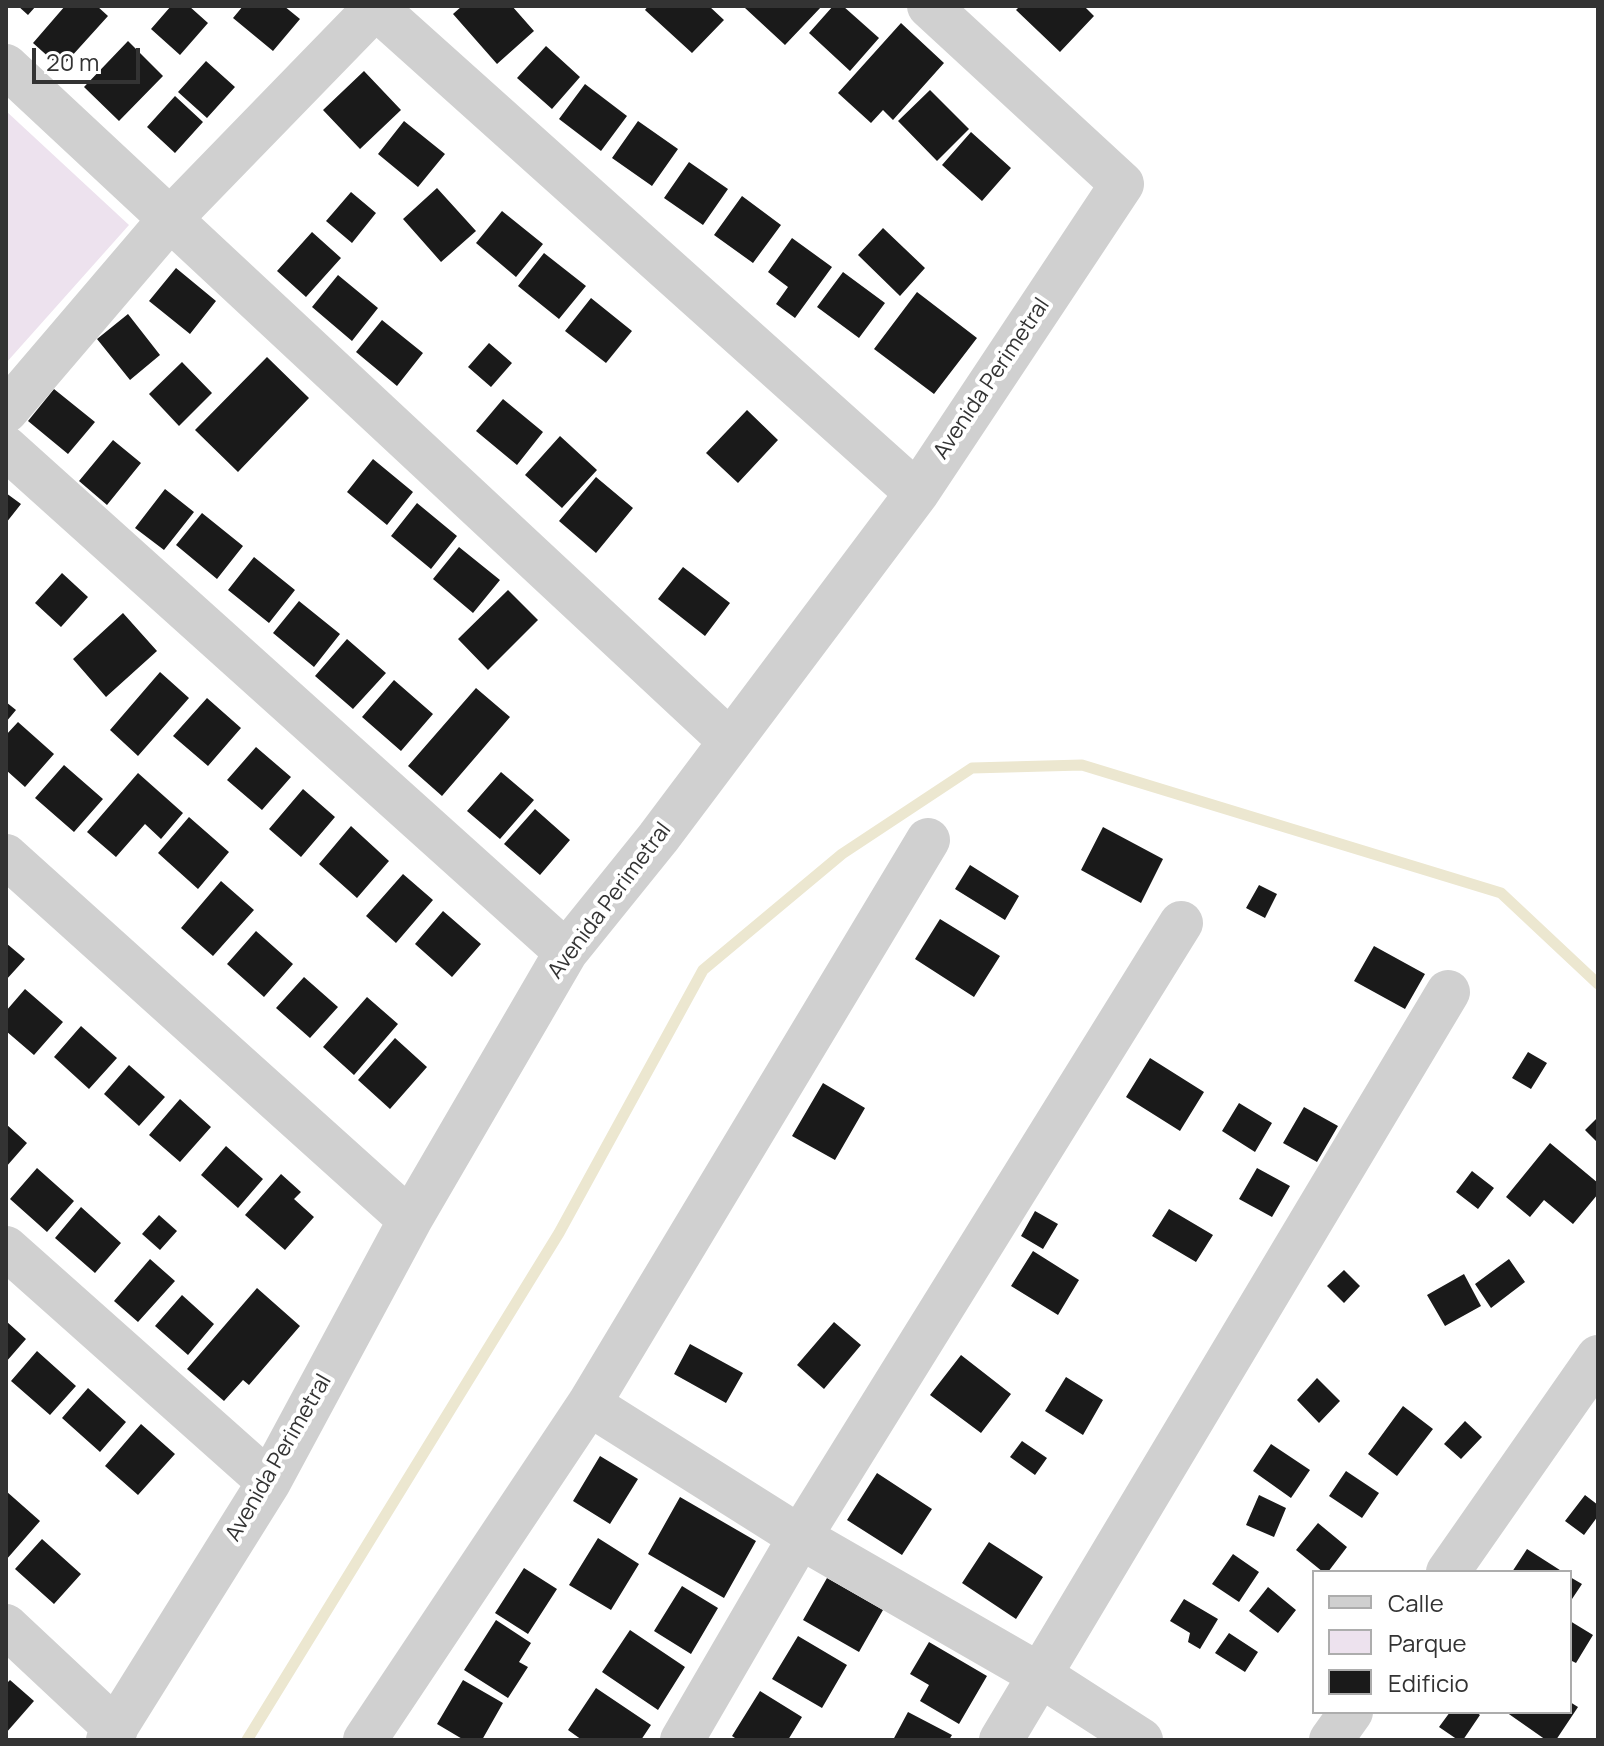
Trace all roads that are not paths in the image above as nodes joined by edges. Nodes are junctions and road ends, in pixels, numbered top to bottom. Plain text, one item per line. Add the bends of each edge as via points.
1 (929, 6) edge
2 (375, 7) edge
3 (6, 66) edge
4 (170, 219) junction
5 (6, 411) edge
6 (6, 448) edge
7 (917, 493) junction
8 (730, 741) junction
9 (928, 840) dead end
10 (6, 856) edge
11 (1181, 923) dead end
12 (566, 952) junction
13 (1448, 992) dead end
14 (410, 1220) junction
15 (6, 1248) edge
16 (1598, 1357) edge
17 (589, 1404) junction
18 (269, 1482) junction
19 (800, 1537) junction
20 (1449, 1570) edge
21 (6, 1626) edge
22 (1040, 1675) junction
23 (1350, 1714) edge
24 (112, 1734) edge
25 (365, 1740) edge
26 (682, 1740) edge
27 (1001, 1740) edge
28 (1141, 1740) edge
29 (1331, 1740) edge

1 - 7 street, Avenida Perimetral via 1122,184
2 - 4 street
2 - 7 street
3 - 4 street
4 - 5 street
4 - 8 street
6 - 12 street
7 - 8 street, Avenida Perimetral
8 - 12 street, Avenida Perimetral
9 - 17 street
10 - 14 street
11 - 19 street
12 - 14 street, Avenida Perimetral
13 - 22 street
14 - 18 street, Avenida Perimetral
15 - 18 street
16 - 20 street
17 - 19 street
17 - 25 street
18 - 24 street, Avenida Perimetral
19 - 22 street
19 - 26 street
21 - 24 street
22 - 27 street
22 - 28 street
23 - 29 street

